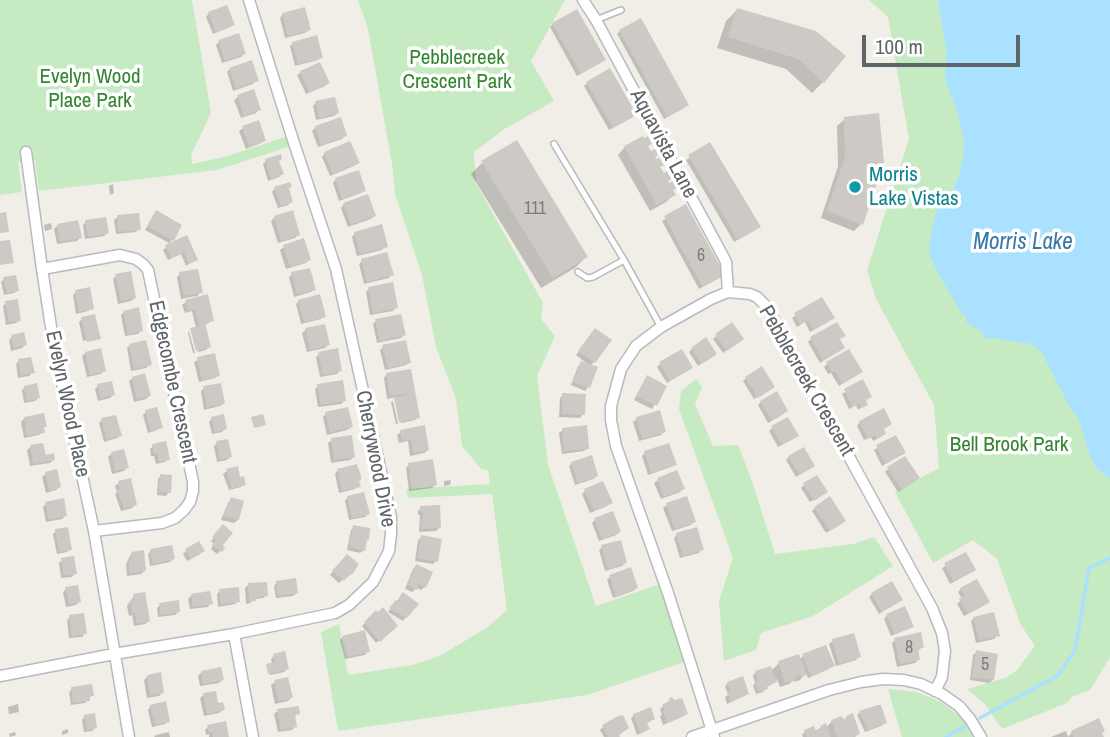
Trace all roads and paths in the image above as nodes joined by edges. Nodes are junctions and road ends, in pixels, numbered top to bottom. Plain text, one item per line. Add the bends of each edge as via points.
1 (249, 0) edge
2 (583, 0) edge
3 (621, 10) dead end
4 (596, 20) junction
5 (554, 144) dead end
6 (26, 152) dead end
7 (624, 261) junction
8 (42, 269) junction
9 (578, 272) dead end
10 (728, 292) junction
11 (661, 327) junction
12 (94, 531) junction
13 (234, 634) junction
14 (114, 654) junction
15 (0, 676) edge
16 (935, 691) junction
17 (713, 734) edge
18 (129, 737) edge
19 (253, 737) edge
20 (692, 737) edge
21 (981, 737) edge

1 - 13 street, Cherrywood Drive via 336,269 391,534 373,582 349,605 324,616
2 - 4 street, Aquavista Lane
3 - 4 lane
4 - 10 street, Aquavista Lane via 726,262
5 - 7 lane
6 - 8 street, Evelyn Wood Place
7 - 9 lane via 593,277
7 - 11 lane
8 - 12 street, Evelyn Wood Place
8 - 12 street, Edgecombe Crescent via 120,255 144,265 150,275 194,488 187,507 175,518
10 - 11 street
10 - 16 street, Pebblecreek Crescent via 750,294 767,307 932,608 945,652
11 - 17 street via 636,346 621,369 611,420
12 - 14 street, Evelyn Wood Place
13 - 14 street, Cherrywood Drive
13 - 19 street
14 - 15 street, Cherrywood Drive
14 - 18 street, Evelyn Wood Place
16 - 17 street via 904,680 861,682
16 - 21 street via 959,706
17 - 20 street

